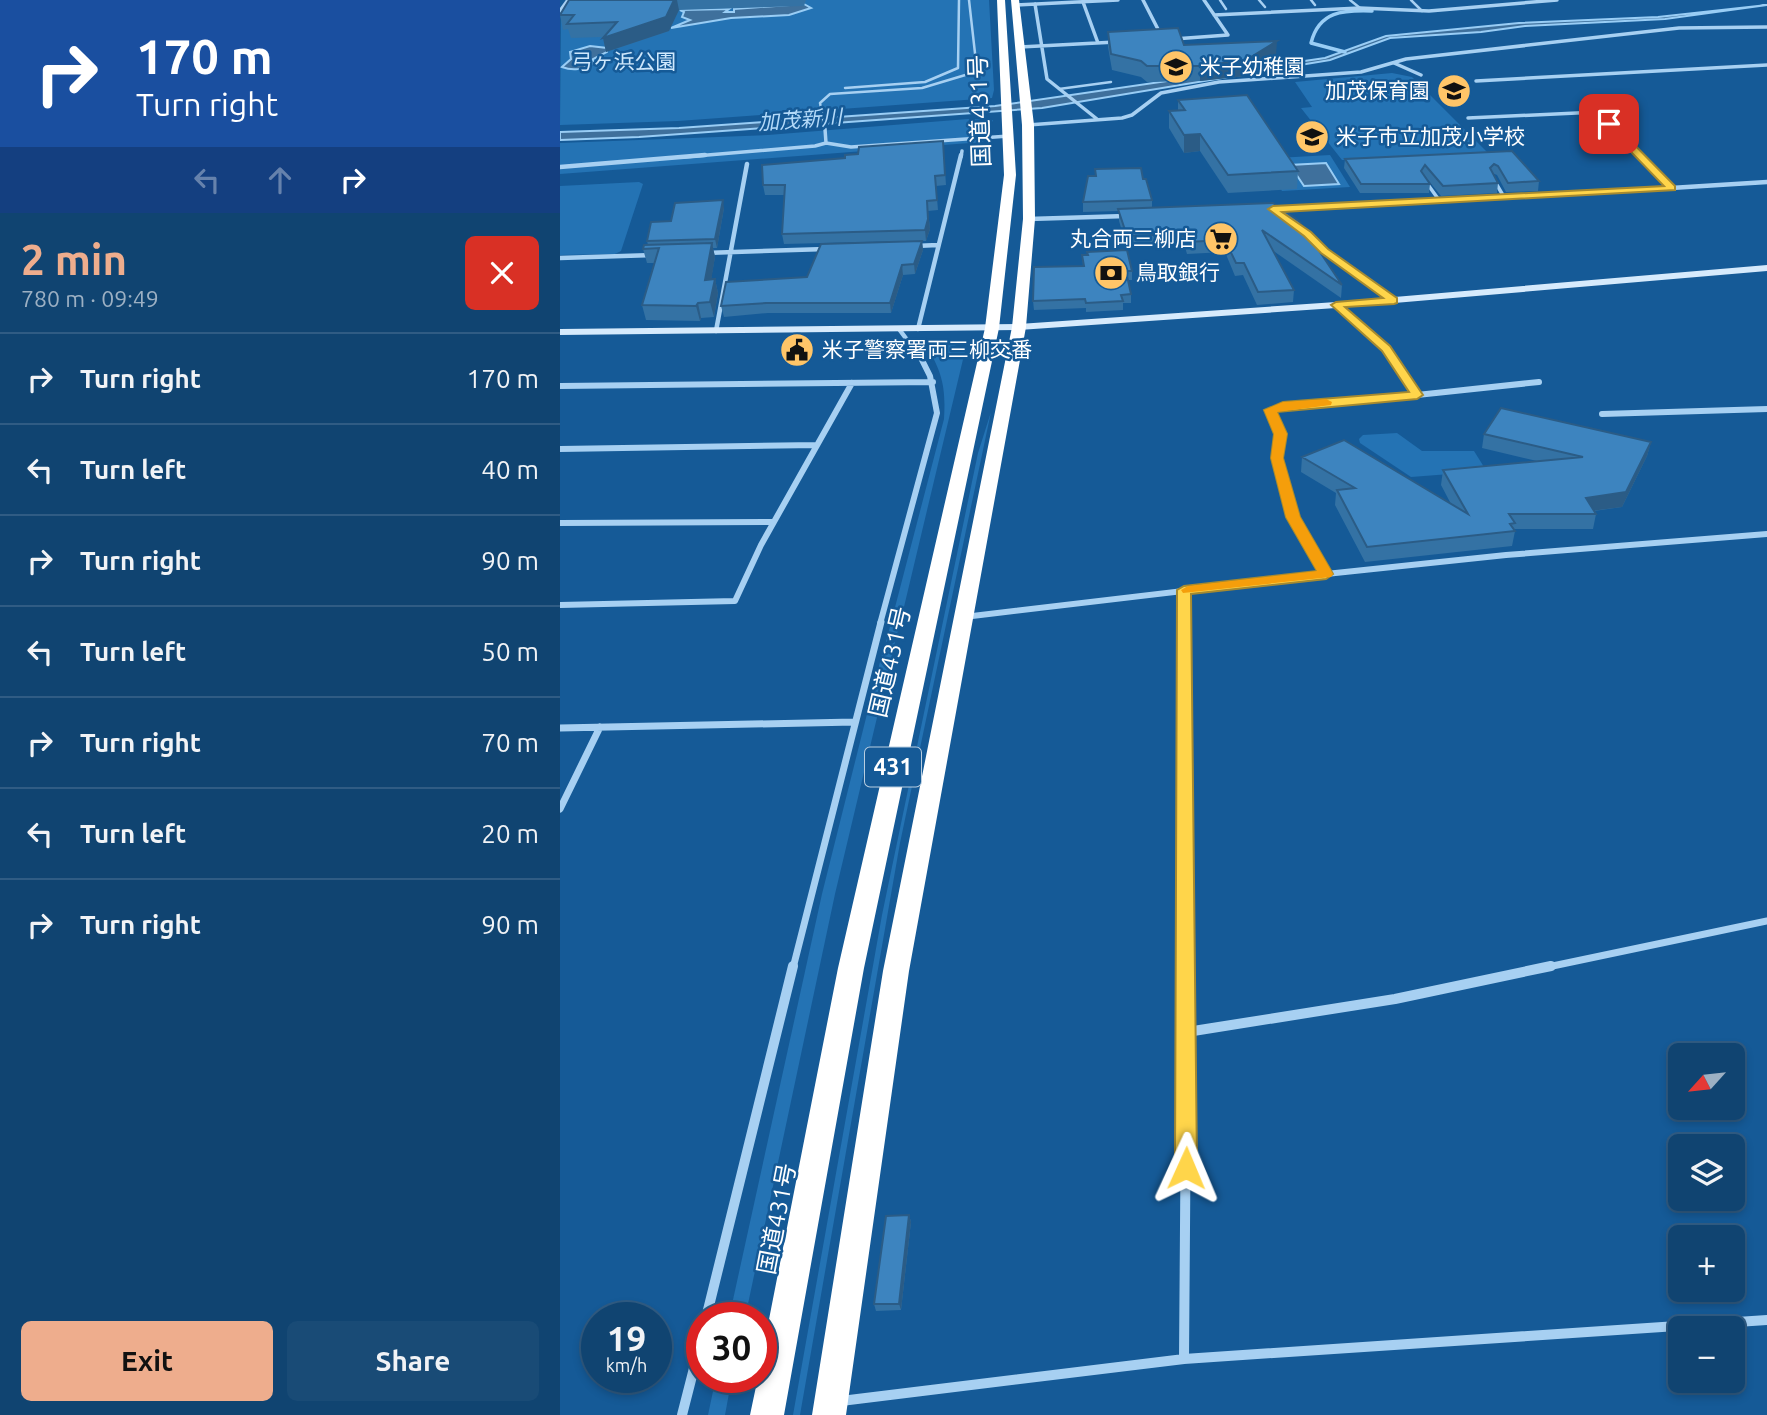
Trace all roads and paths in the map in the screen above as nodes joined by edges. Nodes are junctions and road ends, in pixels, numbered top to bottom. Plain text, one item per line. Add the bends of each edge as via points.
1 (568, 0) edge
2 (959, 0) edge
3 (970, 0) edge
4 (1001, 0) edge
5 (1118, 0) edge
6 (1143, 0) edge
7 (1204, 0) edge
8 (1220, 0) edge
9 (1259, 0) edge
10 (1311, 0) edge
11 (1350, 0) edge
12 (1411, 0) edge
13 (1461, 0) edge
14 (1557, 0) edge
15 (1083, 2) junction
16 (1016, 3) edge
17 (1035, 4) junction
18 (1315, 5) dead end
19 (1265, 7) dead end
20 (1360, 8) junction
21 (1471, 8) junction
22 (1226, 9) dead end
23 (1422, 10) junction
24 (560, 11) edge
25 (1214, 15) junction
26 (1767, 27) edge
27 (1150, 40) edge
28 (1163, 40) junction
29 (1124, 41) edge
30 (1098, 43) junction
31 (1042, 46) junction
32 (1020, 47) junction
33 (1393, 63) junction
34 (1767, 65) edge
35 (1421, 75) dead end
36 (1476, 81) dead end
37 (1111, 82) dead end
38 (1059, 89) junction
39 (844, 91) junction
40 (1468, 118) dead end
41 (1097, 120) junction
42 (1018, 125) junction
43 (825, 129) joint
44 (826, 142) junction
45 (962, 151) dead end
46 (747, 164) dead end
47 (560, 167) edge
48 (1493, 177) edge
49 (1424, 180) edge
50 (1767, 182) edge
51 (1671, 188) junction
52 (1504, 197) junction
53 (1440, 200) junction
54 (1273, 209) junction
55 (1262, 210) edge
56 (1282, 215) edge
57 (1132, 216) edge
58 (1029, 219) junction
59 (1290, 222) edge
60 (938, 245) junction
61 (911, 246) edge
62 (828, 249) edge
63 (732, 252) junction
64 (666, 254) edge
65 (692, 254) edge
66 (560, 258) edge
67 (1767, 268) edge
68 (1394, 300) junction
69 (1336, 305) junction
70 (1019, 327) junction
71 (992, 328) junction
72 (899, 329) junction
73 (918, 329) junction
74 (716, 331) junction
75 (560, 332) edge
76 (933, 382) junction
77 (852, 383) junction
78 (1539, 383) dead end
79 (560, 386) edge
80 (1417, 395) junction
81 (1767, 409) edge
82 (1602, 414) dead end
83 (817, 445) junction
84 (560, 449) edge
85 (560, 523) edge
86 (773, 523) junction
87 (1767, 534) edge
88 (1326, 574) junction
89 (1184, 590) junction
90 (560, 605) edge
91 (962, 617) junction
92 (853, 722) junction
93 (600, 727) junction
94 (560, 728) edge
95 (560, 809) edge
96 (1767, 921) edge
97 (1187, 1032) junction
98 (710, 1302) edge
99 (1767, 1320) edge
100 (1184, 1359) junction
101 (688, 1393) edge
102 (829, 1408) edge
103 (682, 1415) edge
104 (768, 1415) edge

1 - 24 street
2 - 39 lane via 958,68 925,82
3 - 39 lane via 976,62 972,72 922,88
4 - 42 highway, 国道431号 / 431 via 1007,94
5 - 15 street
6 - 28 street
7 - 25 street
8 - 22 lane
9 - 19 lane
10 - 18 lane
11 - 20 lane
12 - 23 lane
13 - 21 street
14 - 21 street
15 - 17 street
15 - 30 street
16 - 17 street
16 - 32 highway, 国道431号 / 431
17 - 31 street
20 - 23 street
20 - 25 street
21 - 23 street
25 - 28 street via 1227,36
26 - 33 street via 1679,29
27 - 28 street
29 - 30 street
30 - 31 street
31 - 32 street
31 - 38 street via 1045,75
32 - 42 highway, 国道431号 / 431 via 1025,93
33 - 35 street
33 - 41 street via 1361,72 1219,82 1161,93 1128,116
34 - 36 street
37 - 38 lane
38 - 41 street
39 - 43 lane via 830,94 820,103
40 - 51 street via 1598,112
41 - 42 street
42 - 44 street via 851,147
42 - 58 highway, 国道431号 / 431
42 - 71 highway, 国道431号 / 431
43 - 44 street
44 - 47 street via 779,150
45 - 60 street
46 - 63 street
48 - 52 lane
49 - 53 lane
50 - 51 street
51 - 52 street
52 - 53 street
53 - 54 street
54 - 55 street
54 - 56 street
57 - 58 street
58 - 70 highway, 国道431号 / 431
59 - 68 street
60 - 61 street
60 - 73 street
62 - 63 street
63 - 65 street
63 - 74 street
64 - 66 street
67 - 68 street
68 - 69 street
69 - 70 street
69 - 80 street via 1386,349
70 - 71 street
70 - 91 highway, 国道431号 / 431
71 - 73 street
71 - 104 highway, 国道431号 / 431 via 851,968
72 - 73 street
72 - 74 street
72 - 76 street via 924,360
74 - 75 street
76 - 77 street
76 - 92 street via 937,412
77 - 79 street
77 - 83 street
78 - 80 street
80 - 88 street via 1270,410 1280,434 1277,458 1293,517
81 - 82 street
83 - 84 street
83 - 86 street
85 - 86 street
86 - 90 street via 735,601
87 - 88 street
88 - 89 street
89 - 91 street
89 - 97 street
91 - 102 highway, 国道431号 / 431 via 896,971
92 - 93 street
92 - 98 street
93 - 94 street
93 - 95 street
96 - 97 street via 1395,999
97 - 100 street
99 - 100 street
100 - 102 street
101 - 103 street

